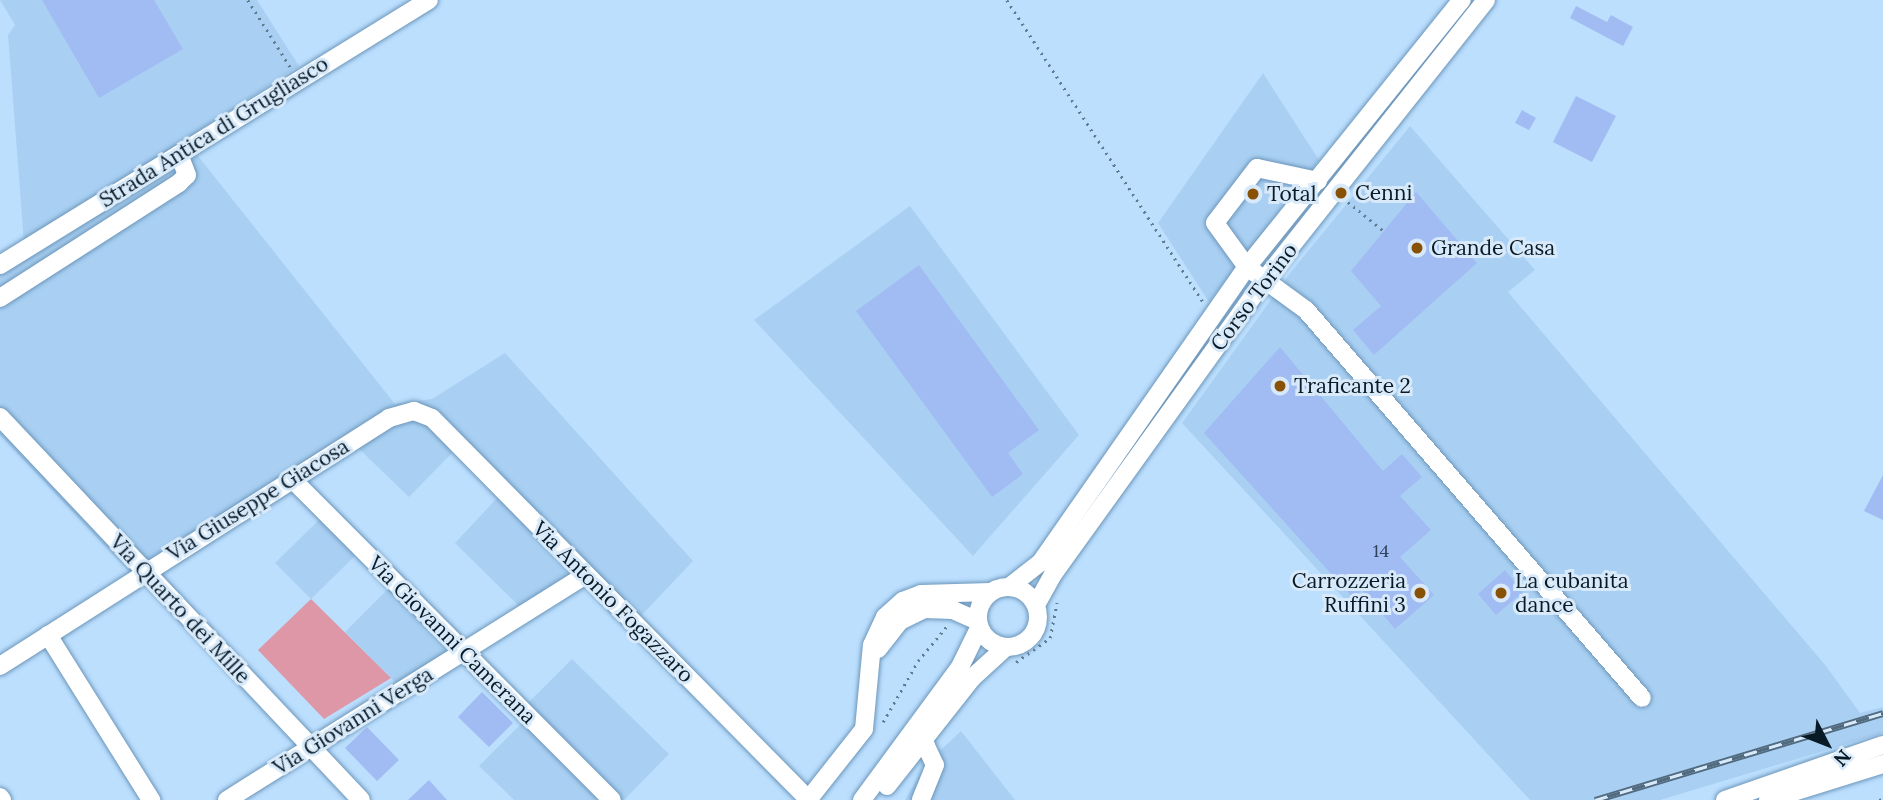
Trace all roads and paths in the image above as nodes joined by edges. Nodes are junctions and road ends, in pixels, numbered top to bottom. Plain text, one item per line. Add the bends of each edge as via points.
1 (248, 0) edge
2 (429, 0) edge
3 (1007, 0) edge
4 (1462, 0) edge
5 (1486, 0) edge
6 (298, 80) junction
7 (184, 151) junction
8 (1318, 181) junction
9 (1348, 202) dead end
10 (1384, 231) dead end
11 (0, 263) edge
12 (1247, 267) junction
13 (1265, 279) junction
14 (0, 298) edge
15 (1213, 317) junction
16 (414, 411) joint
17 (0, 417) edge
18 (292, 479) junction
19 (144, 572) junction
20 (586, 575) junction
21 (1009, 587) junction
22 (991, 592) junction
23 (1036, 605) junction
24 (979, 624) junction
25 (954, 628) dead end
26 (48, 635) junction
27 (1005, 648) junction
28 (464, 652) junction
29 (873, 659) junction
30 (0, 666) edge
31 (1642, 698) dead end
32 (877, 734) dead end
33 (916, 738) junction
34 (1883, 745) edge
35 (311, 748) junction
36 (1883, 764) edge
37 (151, 800) edge
38 (227, 800) edge
39 (361, 800) edge
40 (612, 800) edge
41 (808, 800) edge
42 (863, 800) edge
43 (877, 800) edge
44 (921, 800) edge
45 (1725, 800) edge
46 (1768, 800) edge

1 - 6 path
2 - 6 street, Strada Antica di Grugliasco
3 - 15 path
4 - 8 street, Corso Torino
5 - 13 street, Corso Torino
6 - 7 street, Strada Antica di Grugliasco
7 - 11 street, Strada Antica di Grugliasco
7 - 14 street via 187,175 179,183
8 - 12 street, Corso Torino
8 - 12 street via 1257,167 1216,223
9 - 10 path
12 - 13 street
12 - 15 street, Corso Torino
13 - 23 street, Corso Torino via 1054,573
13 - 31 street via 1306,310
15 - 21 street, Corso Torino via 1041,562
16 - 18 street, Via Giuseppe Giacosa via 389,418
16 - 20 street, Via Antonio Fogazzaro via 432,418
17 - 19 street, Via Quarto dei Mille
18 - 19 street, Via Giuseppe Giacosa
18 - 28 street, Via Giovanni Camerana
19 - 26 street, Via Giuseppe Giacosa
19 - 35 street, Via Quarto dei Mille
20 - 28 street, Via Giovanni Verga
20 - 41 street, Via Antonio Fogazzaro
21 - 22 street, Corso Torino
21 - 23 street via 1028,594
22 - 24 street, Corso Torino via 978,609
22 - 29 street via 930,592 903,601 877,630
23 - 27 street, Corso Torino via 1038,623 1033,635 1016,647
24 - 27 street via 989,641
24 - 29 street via 947,609 912,613 889,632
24 - 33 street, Corso Torino via 960,667
25 - 32 path via 953,621 918,661
26 - 30 street, Via Giuseppe Giacosa
26 - 37 street
27 - 33 street, Corso Torino
28 - 35 street, Via Giovanni Verga
28 - 40 street, Via Giovanni Camerana
29 - 41 street via 864,729
33 - 42 street, Corso Torino
33 - 43 street, Corso Torino
33 - 44 street via 935,765
34 - 45 street
35 - 38 street, Via Giovanni Verga
35 - 39 street, Via Quarto dei Mille
36 - 46 street

